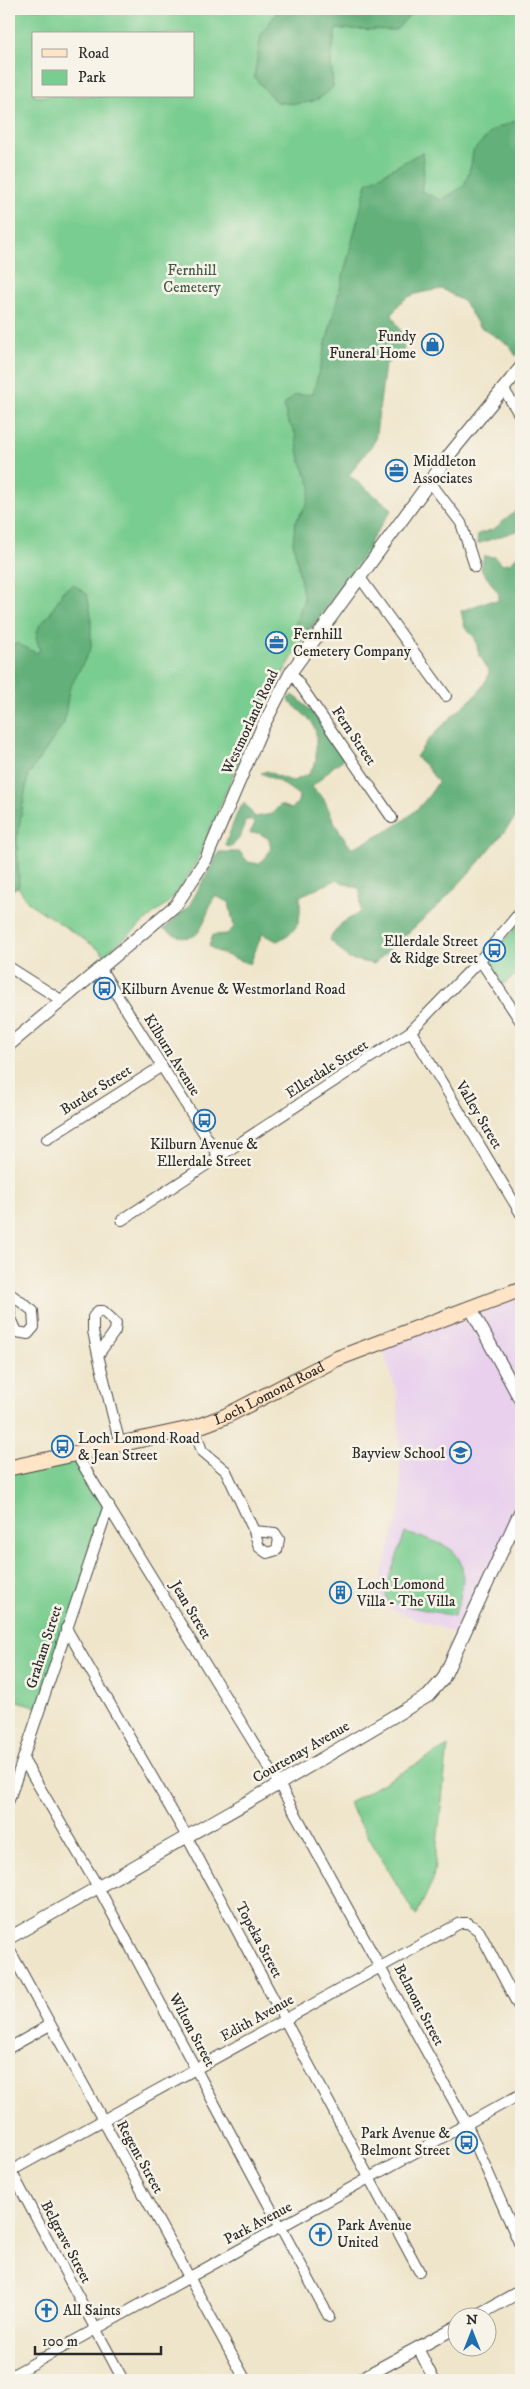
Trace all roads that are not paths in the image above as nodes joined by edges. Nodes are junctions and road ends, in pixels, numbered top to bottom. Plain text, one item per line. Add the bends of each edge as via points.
1 (521, 367) edge
2 (503, 388) junction
3 (521, 417) edge
4 (430, 482) junction
5 (475, 567) dead end
6 (361, 578) junction
7 (291, 672) junction
8 (446, 696) dead end
9 (392, 818) dead end
10 (521, 911) edge
11 (480, 960) junction
12 (9, 967) edge
13 (100, 968) junction
14 (61, 1000) junction
15 (521, 1022) edge
16 (411, 1031) junction
17 (9, 1045) edge
18 (162, 1066) junction
19 (46, 1139) dead end
20 (219, 1157) junction
21 (521, 1214) edge
22 (122, 1220) dead end
23 (521, 1289) edge
24 (470, 1307) junction
25 (98, 1355) dead end
26 (521, 1401) edge
27 (194, 1428) junction
28 (120, 1445) junction
29 (76, 1454) junction
30 (9, 1468) edge
31 (110, 1505) junction
32 (521, 1510) edge
33 (254, 1531) dead end
34 (66, 1628) junction
35 (23, 1759) junction
36 (279, 1784) junction
37 (9, 1800) edge
38 (186, 1835) junction
39 (98, 1887) junction
40 (9, 1938) edge
41 (9, 1949) edge
42 (382, 1967) junction
43 (521, 2011) edge
44 (286, 2020) junction
45 (50, 2025) junction
46 (9, 2048) edge
47 (196, 2069) junction
48 (521, 2094) edge
49 (102, 2120) junction
50 (467, 2125) junction
51 (10, 2171) edge
52 (371, 2179) junction
53 (282, 2228) junction
54 (521, 2247) edge
55 (419, 2270) dead end
56 (189, 2278) junction
57 (521, 2291) edge
58 (494, 2306) edge
59 (329, 2318) dead end
60 (95, 2330) junction
61 (448, 2332) edge
62 (418, 2348) junction
63 (9, 2377) edge
64 (123, 2380) edge
65 (245, 2380) edge
66 (359, 2380) edge
67 (434, 2380) edge

1 - 2 street, Westmorland Road
2 - 3 street
2 - 4 street, Westmorland Road
4 - 5 street via 461,523
4 - 6 street, Westmorland Road
6 - 7 street, Westmorland Road
6 - 8 street
7 - 9 street, Fern Street
7 - 13 street, Westmorland Road via 261,730 206,859 181,898 168,914
10 - 11 street, Ellerdale Street
11 - 15 street
11 - 16 street, Ellerdale Street
12 - 14 street
13 - 14 street, Westmorland Road
13 - 18 street, Kilburn Avenue
14 - 17 street, Westmorland Road
16 - 20 street, Ellerdale Street
16 - 21 street, Valley Street
18 - 19 street, Burder Street
18 - 20 street, Kilburn Avenue
20 - 22 street, Ellerdale Street
23 - 24 main road, Loch Lomond Road
24 - 26 street
24 - 27 main road, Loch Lomond Road via 336,1359 226,1416
25 - 28 street
27 - 28 main road, Loch Lomond Road
27 - 33 street via 202,1451 226,1471
28 - 29 main road, Loch Lomond Road
29 - 30 main road, Loch Lomond Road
29 - 31 street, Jean Street
31 - 34 street, Graham Street
31 - 36 street, Jean Street
32 - 36 street, Courtenay Avenue via 436,1689 408,1709
34 - 35 street, Graham Street
34 - 38 street, Topeka Street
35 - 37 street, Graham Street
35 - 39 street, Wilton Street
36 - 38 street, Courtenay Avenue
36 - 42 street, Belmont Street
38 - 39 street, Courtenay Avenue
38 - 44 street, Topeka Street
39 - 40 street, Courtenay Avenue
39 - 47 street, Wilton Street
41 - 45 street, Regent Street
42 - 43 street, Edith Avenue via 455,1925 468,1923 479,1931
42 - 44 street, Edith Avenue
42 - 50 street, Belmont Street
44 - 47 street, Edith Avenue
44 - 52 street, Topeka Street
45 - 46 street
45 - 49 street, Regent Street
47 - 49 street, Edith Avenue
47 - 53 street, Wilton Street
48 - 50 street, Park Avenue
49 - 51 street, Edith Avenue
49 - 56 street, Regent Street
50 - 52 street, Park Avenue
50 - 54 street, Belmont Street
51 - 60 street, Belgrave Street
52 - 53 street, Park Avenue
52 - 55 street, Topeka Street
53 - 56 street, Park Avenue
53 - 59 street, Wilton Street
56 - 60 street, Park Avenue
56 - 65 street, Regent Street
57 - 58 street
60 - 63 street, Park Avenue
60 - 64 street, Belgrave Street
61 - 62 street
62 - 66 street
62 - 67 street

